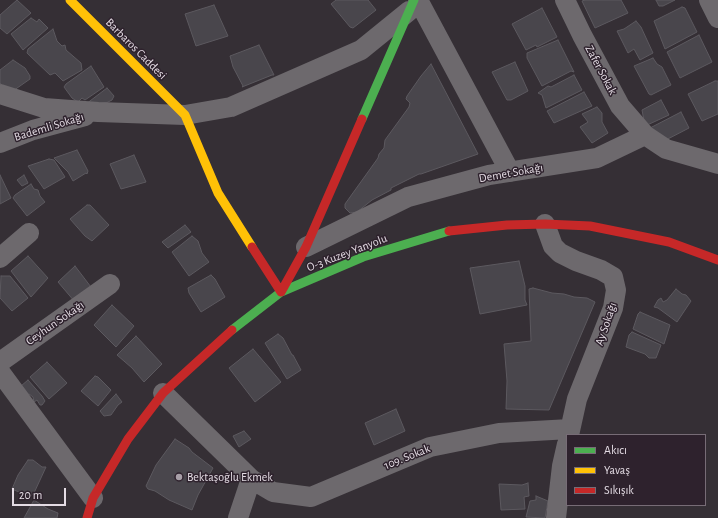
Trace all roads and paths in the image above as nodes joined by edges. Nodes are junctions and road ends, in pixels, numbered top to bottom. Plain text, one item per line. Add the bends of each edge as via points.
1 (70, 0) edge
2 (566, 0) edge
3 (709, 0) edge
4 (414, 4) edge
5 (718, 18) edge
6 (0, 94) edge
7 (98, 112) junction
8 (184, 115) junction
9 (644, 135) junction
10 (0, 143) edge
11 (718, 164) edge
12 (510, 172) junction
13 (545, 224) junction
14 (29, 233) dead end
15 (306, 247) junction
16 (0, 258) edge
17 (718, 260) edge
18 (110, 284) dead end
19 (281, 292) junction
20 (0, 362) edge
21 (0, 372) edge
22 (163, 393) junction
23 (569, 434) edge
24 (566, 436) edge
25 (566, 449) edge
26 (251, 479) junction
27 (93, 498) junction
28 (87, 518) edge
29 (238, 518) edge
30 (556, 518) edge

1 - 8 main road, Barbaros Caddesi
2 - 9 street, Zafer Sokak via 620,106
3 - 5 street
4 - 8 street via 361,50 231,107
4 - 12 street
4 - 15 main road
6 - 7 street via 44,108
7 - 8 street
7 - 10 street, Bademli Sokağı via 33,130
8 - 19 main road via 218,193
9 - 11 street via 666,149
9 - 12 street, Demet Sokağı via 597,158
12 - 15 street, Demet Sokağı via 408,197
13 - 17 main road, O-3 Kuzey Yanyolu via 590,226 669,242
13 - 19 main road, O-3 Kuzey Yanyolu via 448,231 363,257
13 - 23 street, Ay Sokağı via 553,246 560,253 613,277 616,290 614,308 577,399
14 - 16 street
15 - 19 main road
18 - 20 street, Ceyhun Sokağı
19 - 22 main road, O-3 Kuzey Yanyolu via 228,333
21 - 27 street
22 - 26 street, 109. Sokak
22 - 27 main road, O-3 Kuzey Yanyolu via 128,440
24 - 26 street, 109. Sokak via 499,434 430,447 311,497 273,492
25 - 30 street, Ay Sokağı
26 - 29 street
27 - 28 main road, O-3 Kuzey Yanyolu

